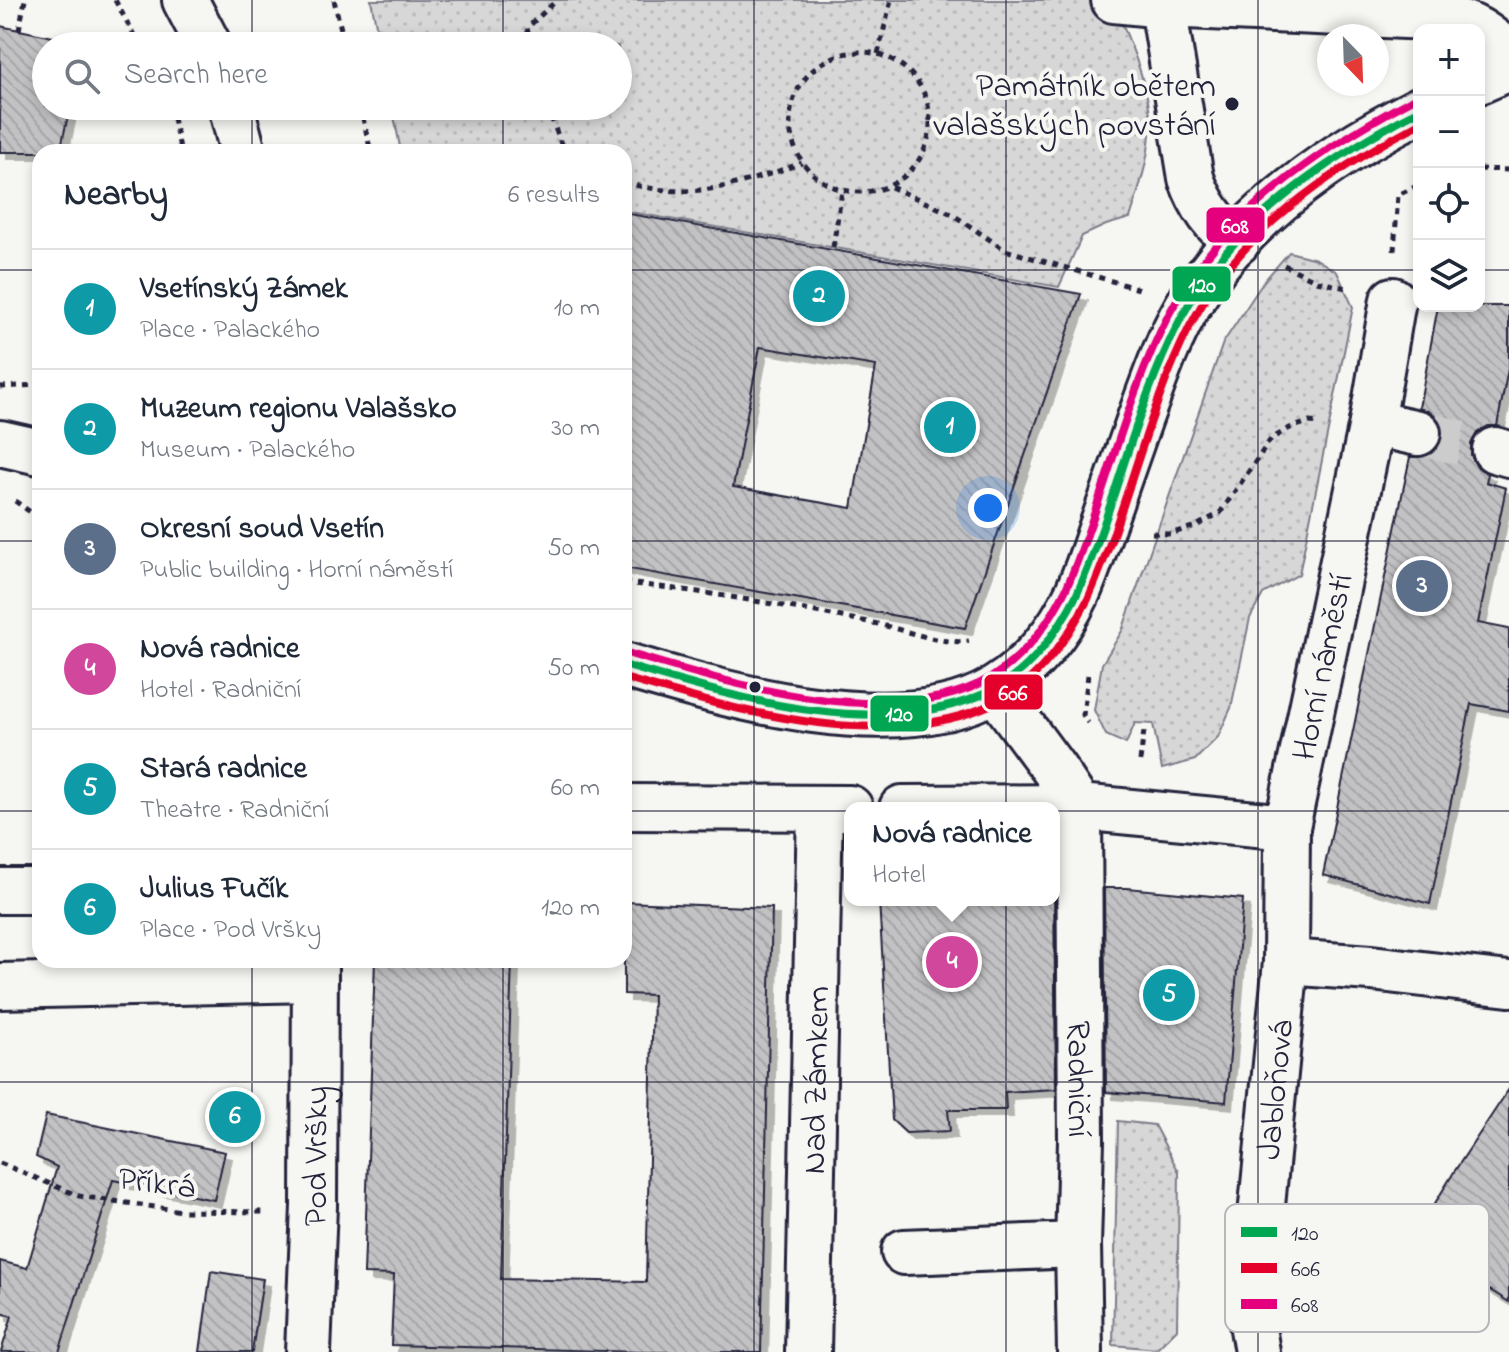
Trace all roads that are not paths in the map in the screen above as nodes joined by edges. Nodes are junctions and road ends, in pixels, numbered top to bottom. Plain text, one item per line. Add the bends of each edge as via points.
1 (185, 0) edge
2 (1114, 0) edge
3 (1163, 3) edge
4 (202, 32) edge
5 (1509, 54) edge
6 (1509, 68) edge
7 (1485, 78) edge
8 (1413, 113) edge
9 (235, 120) edge
10 (241, 144) edge
11 (1255, 251) junction
12 (1393, 300) road end
13 (1372, 423) junction
14 (1418, 433) tunnel mouth
15 (0, 443) edge
16 (32, 450) edge
17 (632, 667) edge
18 (995, 689) junction
19 (632, 807) edge
20 (1060, 807) edge
21 (1079, 807) junction
22 (835, 808) edge
23 (1287, 827) junction
24 (0, 891) edge
25 (32, 891) edge
26 (1286, 962) junction
27 (315, 970) edge
28 (1509, 984) edge
29 (0, 986) edge
30 (1262, 1204) edge
31 (1078, 1245) junction
32 (904, 1252) dead end
33 (1254, 1332) edge
34 (308, 1352) edge
35 (808, 1352) edge
36 (1080, 1352) edge
37 (1257, 1352) edge

1 - 4 street
2 - 3 street
3 - 5 street via 1450,19 1479,30
3 - 11 street via 1191,178 1201,204 1225,233
6 - 7 street
8 - 11 street via 1296,186
9 - 10 street
11 - 18 street via 1210,272 1188,306 1153,384 1077,594 1049,639
12 - 13 street, Horní náměstí
13 - 14 street
13 - 23 street, Horní náměstí
15 - 16 street
17 - 18 street via 739,696 848,714 936,711
18 - 21 street
19 - 22 street
20 - 21 street
21 - 23 street
21 - 31 street, Radniční
22 - 35 street, Nad Zámkem
23 - 26 street, Jabloňová
24 - 25 street
26 - 28 street
26 - 30 street, Jabloňová
27 - 29 street
27 - 34 street, Pod Vršky
31 - 32 street
31 - 36 street, Radniční
33 - 37 street, Jabloňová

